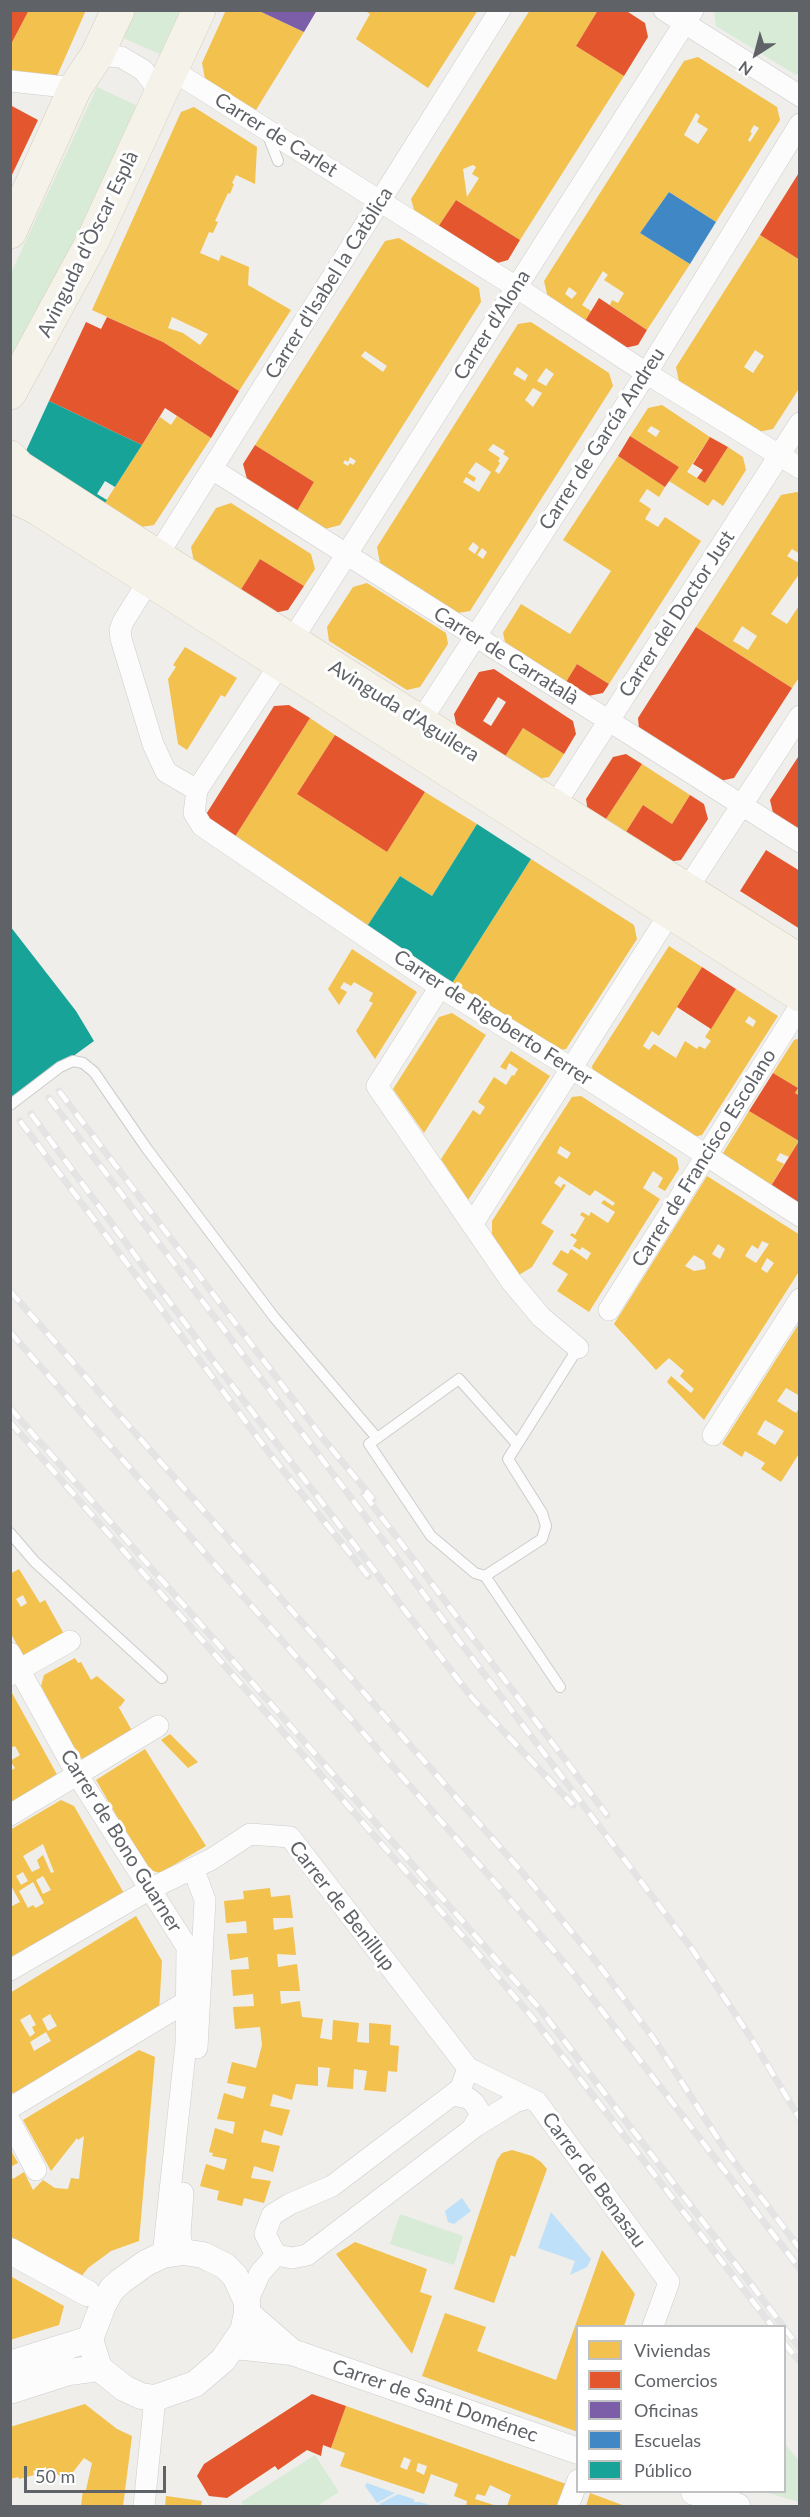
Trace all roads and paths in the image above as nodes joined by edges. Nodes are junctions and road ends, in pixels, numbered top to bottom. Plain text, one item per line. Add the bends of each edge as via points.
1 (118, 10) edge
2 (199, 10) edge
3 (500, 10) edge
4 (664, 10) edge
5 (688, 17) edge
6 (98, 55) junction
7 (10, 81) edge
8 (166, 82) junction
9 (75, 88) junction
10 (800, 96) edge
11 (264, 122) junction
12 (800, 124) edge
13 (278, 161) dead end
14 (380, 201) junction
15 (10, 232) edge
16 (516, 287) junction
17 (646, 373) junction
18 (10, 393) edge
19 (800, 423) edge
20 (779, 454) junction
21 (10, 457) edge
22 (800, 468) edge
23 (212, 469) junction
24 (10, 495) edge
25 (346, 554) junction
26 (153, 568) junction
27 (475, 636) junction
28 (286, 652) junction
29 (800, 716) edge
30 (608, 721) junction
31 (420, 722) junction
32 (425, 757) junction
33 (197, 790) junction
34 (742, 805) junction
35 (554, 806) junction
36 (800, 842) edge
37 (679, 901) junction
38 (800, 961) edge
39 (440, 987) junction
40 (800, 995) edge
41 (800, 1006) edge
42 (571, 1068) junction
43 (10, 1105) edge
44 (706, 1155) junction
45 (800, 1215) edge
46 (473, 1223) junction
47 (800, 1299) edge
48 (609, 1310) dead end
49 (578, 1348) joint
50 (712, 1435) dead end
51 (377, 1438) junction
52 (517, 1444) junction
53 (10, 1533) edge
54 (485, 1576) junction
55 (70, 1641) dead end
56 (14, 1666) edge
57 (162, 1678) dead end
58 (560, 1687) dead end
59 (158, 1726) dead end
60 (78, 1776) junction
61 (10, 1815) edge
62 (193, 1869) junction
63 (150, 1889) junction
64 (10, 1970) edge
65 (186, 2002) junction
66 (468, 2068) junction
67 (452, 2095) junction
68 (528, 2098) junction
69 (10, 2108) edge
70 (10, 2121) edge
71 (472, 2129) junction
72 (36, 2170) dead end
73 (10, 2251) edge
74 (173, 2254) junction
75 (276, 2255) junction
76 (112, 2289) junction
77 (87, 2293) joint
78 (247, 2308) junction
79 (652, 2325) edge
80 (90, 2339) junction
81 (234, 2346) junction
82 (292, 2352) junction
83 (10, 2364) edge
84 (99, 2368) junction
85 (15, 2386) edge
86 (155, 2398) junction
87 (576, 2450) edge
88 (576, 2485) edge
89 (697, 2493) edge
90 (144, 2506) edge
91 (568, 2506) edge
92 (737, 2506) edge

1 - 6 main road
2 - 8 main road, Avinguda d'Òscar Esplà
3 - 14 street, Carrer d'Isabel la Catòlica
4 - 5 street
5 - 10 street
5 - 16 street, Carrer d'Alona
6 - 8 street via 121,57
6 - 9 main road
7 - 9 street
8 - 11 street, Carrer de Carlet
8 - 18 main road, Avinguda d'Òscar Esplà via 92,242
9 - 15 main road
11 - 13 lane
11 - 14 street, Carrer de Carlet
12 - 17 street, Carrer de García Andreu
14 - 16 street, Carrer de Carlet
14 - 23 street, Carrer d'Isabel la Catòlica
16 - 17 street, Carrer de Carlet
16 - 25 street, Carrer d'Alona
17 - 20 street, Carrer de Carlet
17 - 27 street, Carrer de García Andreu
19 - 20 street, Carrer del Doctor Just
20 - 22 street, Carrer de Carlet
20 - 30 street, Carrer del Doctor Just
21 - 26 main road, Avinguda d'Aguilera
23 - 25 street, Carrer de Carratalà
23 - 26 street, Carrer d'Isabel la Catòlica
24 - 26 main road, Avinguda d'Aguilera
25 - 27 street, Carrer de Carratalà
25 - 28 street, Carrer d'Alona
26 - 28 main road, Avinguda d'Aguilera
26 - 33 street, Carrer d'Isabel la Catòlica via 123,622 121,639 153,744 166,772
27 - 30 street, Carrer de Carratalà
27 - 31 street, Carrer de García Andreu
28 - 31 main road, Avinguda d'Aguilera
28 - 32 main road, Avinguda d'Aguilera
28 - 33 street, Carrer d'Alona
29 - 34 street
30 - 34 street, Carrer de Carratalà
30 - 35 street, Carrer del Doctor Just
31 - 32 street
31 - 35 main road, Avinguda d'Aguilera
32 - 37 main road, Avinguda d'Aguilera
33 - 39 street, Carrer de Rigoberto Ferrer via 194,813 202,826
34 - 36 street, Carrer de Carratalà
34 - 37 street
35 - 37 main road, Avinguda d'Aguilera
37 - 38 main road, Avinguda d'Aguilera
37 - 40 main road, Avinguda d'Aguilera
37 - 42 street
39 - 42 street, Carrer de Rigoberto Ferrer
39 - 46 street via 377,1086
41 - 44 street, Carrer de Francisco Escolano
42 - 44 street, Carrer de Rigoberto Ferrer
42 - 46 street
43 - 51 lane via 60,1067 82,1063 94,1072 274,1317
44 - 45 street, Carrer de Rigoberto Ferrer
44 - 48 street, Carrer de Francisco Escolano
46 - 49 street via 511,1281 542,1317
47 - 50 street
49 - 52 lane
51 - 52 lane via 459,1379
51 - 54 lane via 369,1444 430,1536 475,1573
52 - 54 lane via 508,1459 546,1526 542,1539
53 - 57 lane via 35,1562
54 - 58 lane
55 - 56 street
56 - 60 street, Carrer de Bono Guarner
59 - 60 street
60 - 61 street
60 - 63 street, Carrer de Bono Guarner
62 - 63 street, Carrer de Benillup
62 - 66 street, Carrer de Benillup via 250,1834 290,1837
62 - 74 street, Carrer de Bono Guarner via 205,1900 200,2027 180,2234
63 - 64 street, Carrer de Benillup
63 - 65 street, Carrer de Bono Guarner via 187,1947
65 - 69 street
65 - 74 street, Carrer de Bono Guarner
66 - 67 street via 461,2088
66 - 68 street, Carrer de Benasau
67 - 71 street via 468,2098 481,2114
67 - 75 street via 332,2186 272,2215 265,2234
68 - 71 street
68 - 79 street, Carrer de Benasau via 537,2102 669,2282
70 - 72 street
71 - 75 street via 307,2255
73 - 77 street
74 - 76 street via 146,2263
74 - 78 street via 203,2255 225,2266 235,2276
75 - 78 street via 260,2273
76 - 77 street
76 - 80 street
78 - 81 street via 243,2331
78 - 82 street, Carrer de Sant Doménec
80 - 83 street
80 - 84 street
81 - 82 street, Carrer de Sant Doménec
81 - 86 street via 195,2384
82 - 87 street, Carrer de Sant Doménec
84 - 85 street
84 - 86 street via 124,2388
86 - 90 street
88 - 91 street
89 - 92 street

